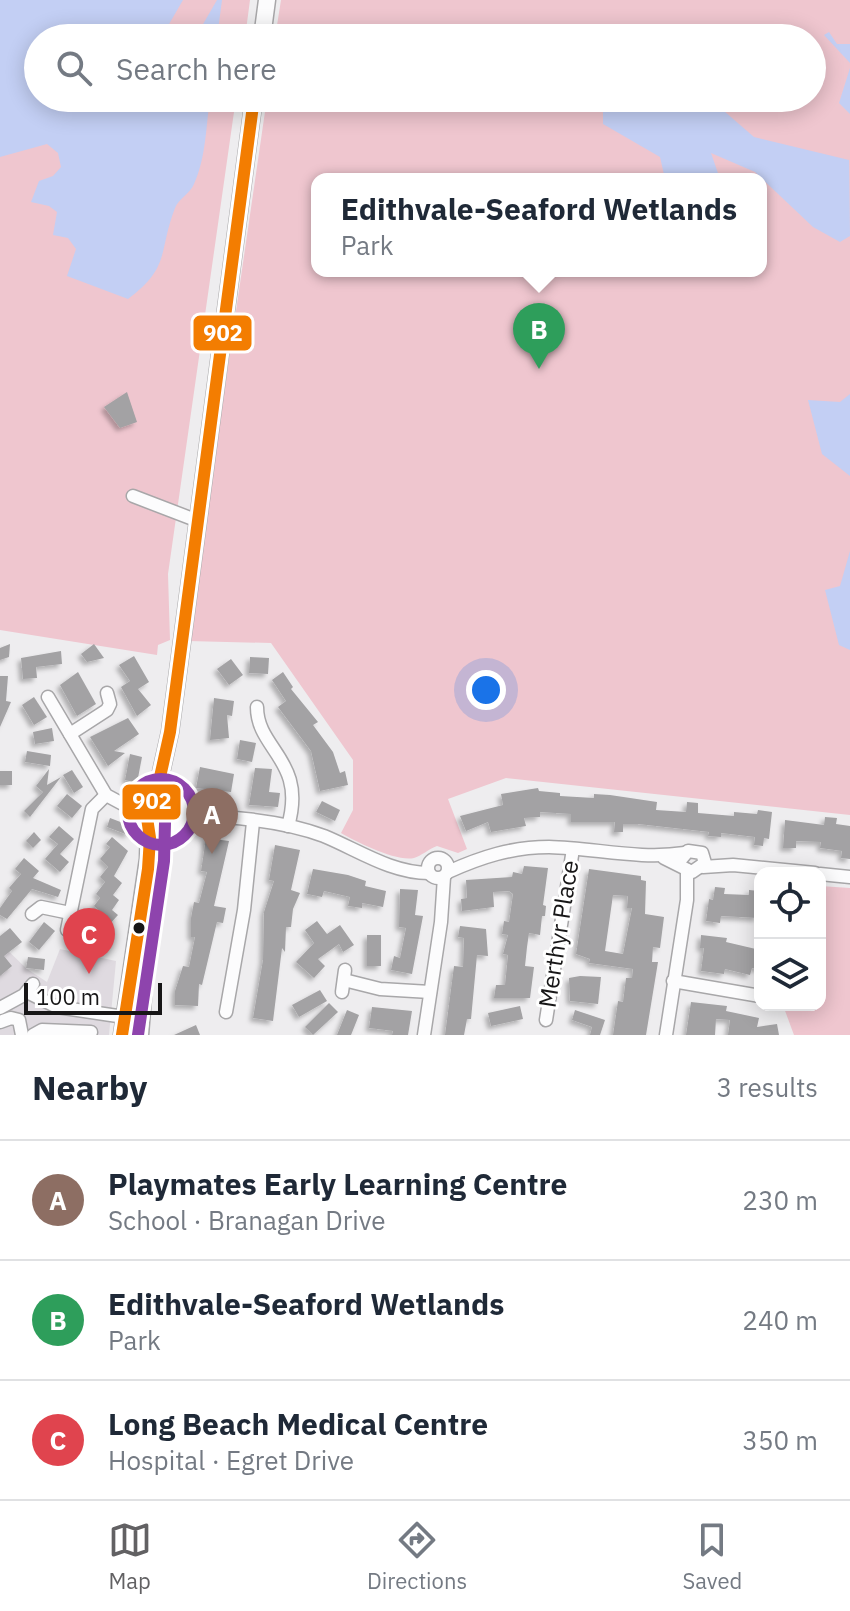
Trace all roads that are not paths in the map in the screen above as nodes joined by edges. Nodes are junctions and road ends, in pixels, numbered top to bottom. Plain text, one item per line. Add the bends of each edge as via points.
1 (267, 0) edge
2 (264, 24) edge
3 (252, 112) edge
4 (133, 496) dead end
5 (198, 521) junction
6 (107, 693) dead end
7 (48, 697) dead end
8 (257, 707) dead end
9 (70, 734) junction
10 (106, 795) junction
11 (161, 811) junction
12 (253, 822) junction
13 (288, 826) junction
14 (573, 849) junction
15 (693, 864) junction
16 (754, 867) edge
17 (439, 871) junction
18 (826, 874) edge
19 (850, 877) edge
20 (70, 913) junction
21 (32, 914) dead end
22 (67, 930) dead end
23 (344, 981) dead end
24 (673, 981) junction
25 (430, 992) junction
26 (754, 995) edge
27 (0, 1008) edge
28 (226, 1012) dead end
29 (94, 1013) junction
30 (546, 1020) dead end
31 (0, 1022) edge
32 (132, 1027) edge
33 (91, 1034) edge
34 (22, 1035) edge
35 (33, 1035) edge
36 (424, 1035) edge
37 (666, 1035) edge

1 - 2 highway
3 - 5 highway
4 - 5 street
5 - 11 highway
6 - 9 street via 107,710
7 - 9 street
8 - 13 street via 261,726 289,773 293,804
9 - 10 street
10 - 11 street via 126,805
10 - 20 street via 92,809
11 - 12 street
11 - 32 highway via 148,859
12 - 13 street
12 - 28 street
13 - 17 street via 398,866
14 - 15 street
14 - 17 street via 518,849
14 - 30 street, Merthyr Place
15 - 16 street
15 - 24 street
17 - 25 street via 443,904
18 - 19 street
20 - 21 street via 41,907
20 - 22 street
23 - 25 street
24 - 26 street
24 - 37 street
25 - 36 street
27 - 29 street via 30,988 53,1007
29 - 32 street
29 - 33 street
31 - 34 street via 19,1020
33 - 35 street via 42,1030

